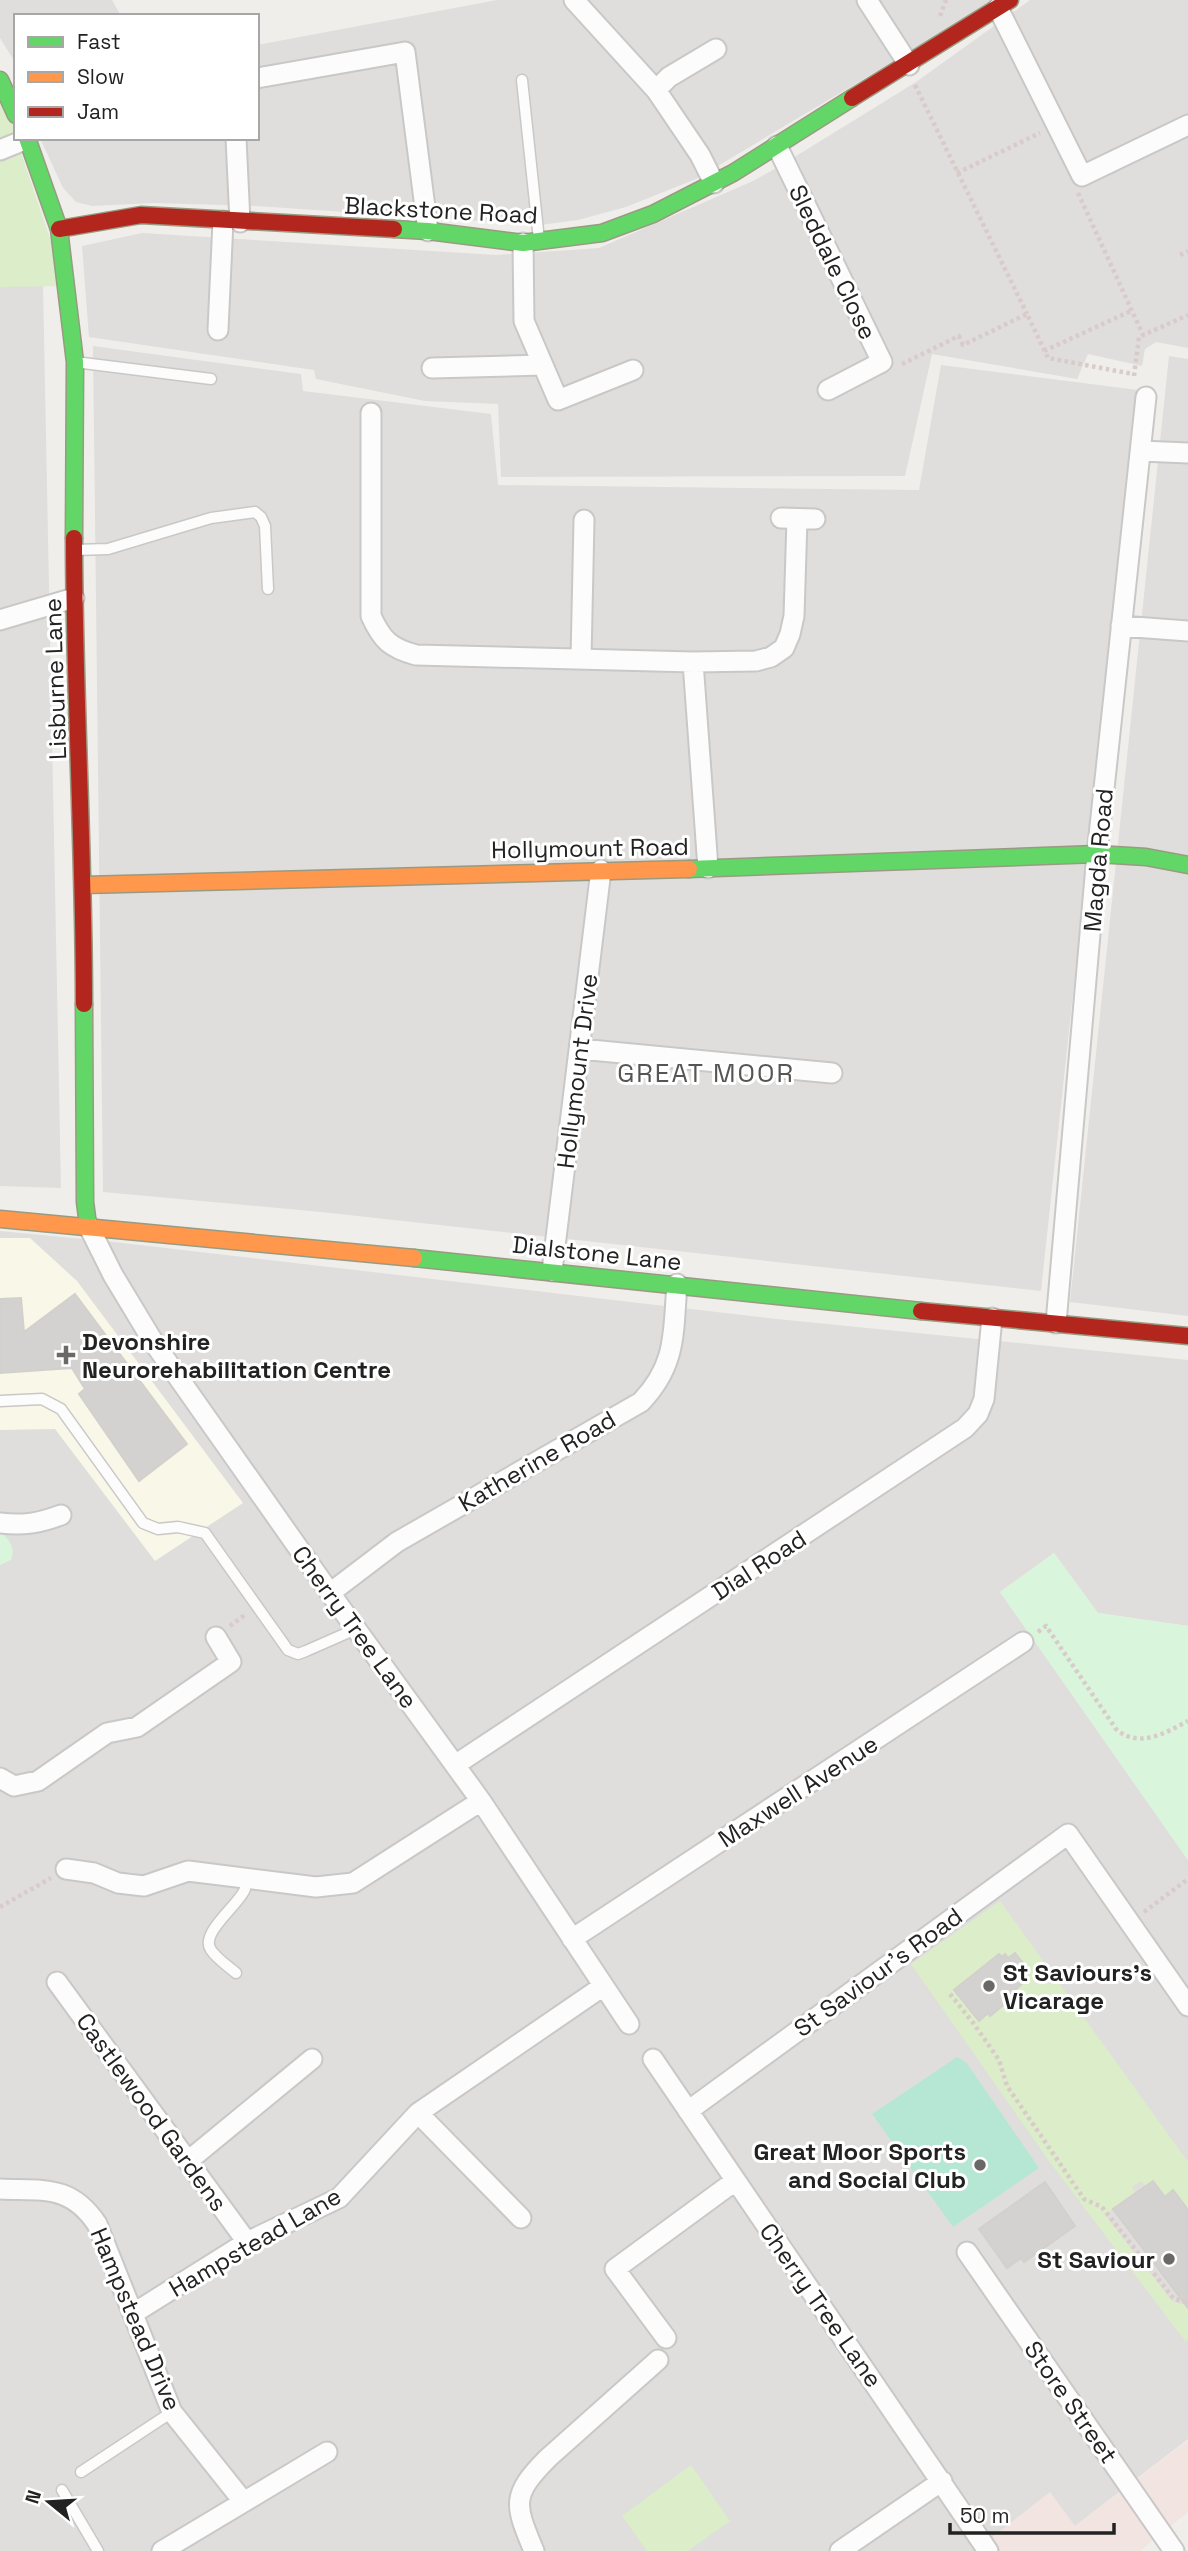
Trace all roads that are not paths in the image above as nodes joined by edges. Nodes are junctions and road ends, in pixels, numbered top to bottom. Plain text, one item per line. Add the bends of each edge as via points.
1 (575, 0) edge
2 (867, 0) edge
3 (1004, 4) edge
4 (716, 49) dead end
5 (907, 66) junction
6 (259, 78) edge
7 (0, 80) edge
8 (522, 80) dead end
9 (656, 90) junction
10 (14, 111) edge
11 (1188, 125) edge
12 (25, 140) edge
13 (27, 140) edge
14 (236, 140) edge
15 (777, 146) junction
16 (0, 150) edge
17 (713, 183) junction
18 (231, 222) junction
19 (60, 229) junction
20 (428, 231) junction
21 (531, 242) junction
22 (218, 330) dead end
23 (75, 362) junction
24 (543, 365) junction
25 (432, 368) dead end
26 (633, 370) dead end
27 (211, 379) dead end
28 (828, 390) dead end
29 (1146, 397) road end
30 (371, 413) dead end
31 (1141, 451) junction
32 (1188, 453) edge
33 (798, 519) dead end
34 (585, 520) dead end
35 (75, 550) junction
36 (268, 589) dead end
37 (74, 598) junction
38 (0, 620) edge
39 (1121, 626) junction
40 (1188, 631) edge
41 (581, 659) junction
42 (692, 662) junction
43 (1097, 854) junction
44 (1188, 865) edge
45 (708, 868) junction
46 (601, 870) junction
47 (84, 885) junction
48 (580, 1049) junction
49 (832, 1073) dead end
50 (0, 1219) edge
51 (88, 1225) junction
52 (552, 1271) junction
53 (677, 1284) junction
54 (992, 1318) junction
55 (1056, 1323) junction
56 (1188, 1336) edge
57 (0, 1401) edge
58 (61, 1515) dead end
59 (0, 1523) edge
60 (330, 1593) junction
61 (356, 1629) junction
62 (216, 1637) road end
63 (1023, 1642) road end
64 (455, 1765) junction
65 (0, 1777) edge
66 (481, 1801) junction
67 (66, 1869) road end
68 (247, 1878) junction
69 (572, 1939) junction
70 (236, 1973) dead end
71 (57, 1982) dead end
72 (603, 1987) junction
73 (1188, 2006) edge
74 (629, 2024) dead end
75 (312, 2059) dead end
76 (653, 2059) dead end
77 (688, 2111) junction
78 (418, 2113) junction
79 (188, 2161) junction
80 (735, 2180) junction
81 (0, 2189) edge
82 (521, 2218) dead end
83 (247, 2242) junction
84 (967, 2252) dead end
85 (134, 2313) junction
86 (666, 2338) dead end
87 (658, 2360) dead end
88 (172, 2412) junction
89 (327, 2452) dead end
90 (81, 2472) dead end
91 (942, 2481) junction
92 (62, 2490) dead end
93 (243, 2501) junction
94 (98, 2551) edge
95 (162, 2551) edge
96 (534, 2551) edge
97 (840, 2551) edge
98 (988, 2551) edge
99 (1174, 2551) edge

1 - 9 street
2 - 5 street
3 - 5 street, Blackstone Road
3 - 11 street via 1082,176
4 - 9 street
5 - 15 street, Blackstone Road
6 - 20 street via 405,52
7 - 10 street
8 - 21 lane
9 - 17 street via 700,155
12 - 16 street
13 - 19 street, Lisburne Lane
14 - 18 street
15 - 17 street, Blackstone Road
15 - 28 street, Sleddale Close via 881,362
17 - 21 street, Blackstone Road via 653,214 602,233
18 - 19 street, Blackstone Road via 141,215
18 - 20 street, Blackstone Road
18 - 22 street
19 - 23 street, Lisburne Lane
20 - 21 street, Blackstone Road
21 - 24 street via 524,321
23 - 27 lane
23 - 35 street, Lisburne Lane
24 - 25 street
24 - 26 street via 558,400
29 - 31 street, Magda Road
30 - 41 street via 364,447 371,616 387,643 416,655
31 - 32 street
31 - 39 street, Magda Road
33 - 42 street via 794,616 784,648 757,662
34 - 41 street
35 - 36 lane via 108,549 211,518 255,512 265,526
35 - 37 street, Lisburne Lane
37 - 38 street
37 - 47 street, Lisburne Lane
39 - 40 street
39 - 43 street, Magda Road
41 - 42 street
42 - 45 street
43 - 44 street, Hollymount Road
43 - 45 street, Hollymount Road
43 - 55 street, Magda Road
45 - 46 street, Hollymount Road
46 - 47 street, Hollymount Road
46 - 48 street, Hollymount Drive
47 - 51 street, Lisburne Lane
48 - 49 street
48 - 52 street, Hollymount Drive
50 - 51 street, Dialstone Lane
51 - 52 street, Dialstone Lane
51 - 60 street, Cherry Tree Lane via 154,1343
52 - 53 street, Dialstone Lane
53 - 54 street, Dialstone Lane
53 - 60 street, Katherine Road via 667,1365 641,1402 397,1542
54 - 55 street, Dialstone Lane
54 - 64 street, Dial Road via 984,1399 965,1428
55 - 56 street, Dialstone Lane
57 - 61 lane via 42,1399 61,1409 144,1523 158,1529 178,1527 205,1533 288,1650 298,1654
58 - 59 street via 37,1524
60 - 61 street, Cherry Tree Lane
61 - 64 street, Cherry Tree Lane
62 - 65 street via 231,1662 137,1727 107,1732 37,1781 14,1786
63 - 69 street, Maxwell Avenue
64 - 66 street, Cherry Tree Lane
66 - 68 street via 353,1883 316,1888
66 - 69 street, Cherry Tree Lane
67 - 68 street via 144,1886 188,1871
68 - 70 lane via 245,1889 208,1941
69 - 72 street, Cherry Tree Lane
71 - 79 street, Castlewood Gardens
72 - 74 street, Cherry Tree Lane
72 - 78 street, Hampstead Lane
73 - 77 street, St Saviour's Road via 1068,1834
75 - 79 street
76 - 77 street, Cherry Tree Lane
77 - 80 street, Cherry Tree Lane
78 - 82 street
78 - 83 street, Hampstead Lane via 339,2198
79 - 83 street, Castlewood Gardens
80 - 86 street via 615,2269
80 - 91 street, Cherry Tree Lane
81 - 85 street, Hampstead Drive via 54,2192 88,2210
83 - 85 street, Hampstead Lane
84 - 99 street, Store Street
85 - 88 street, Hampstead Drive
87 - 96 street via 536,2470 519,2495 519,2514
88 - 90 lane
88 - 93 street, Hampstead Drive
89 - 93 street
91 - 97 street
91 - 98 street, Cherry Tree Lane
92 - 94 lane
93 - 95 street

